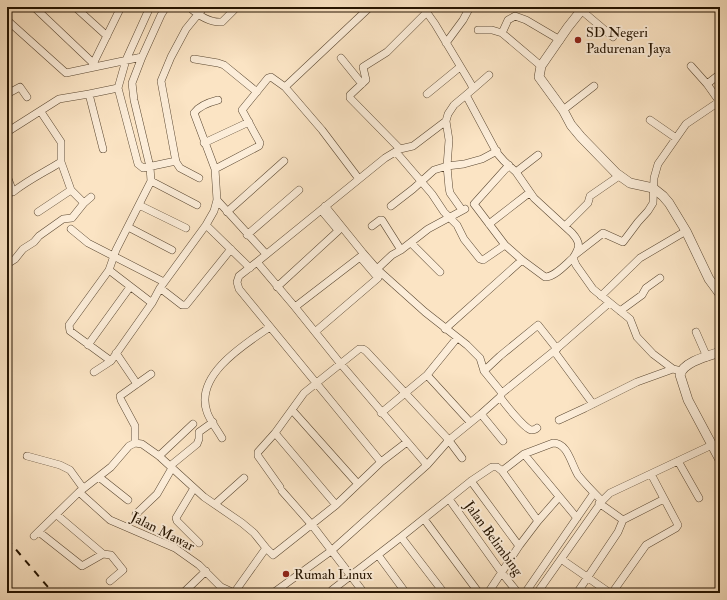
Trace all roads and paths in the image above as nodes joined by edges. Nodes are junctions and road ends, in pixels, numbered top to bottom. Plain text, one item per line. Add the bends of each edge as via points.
1 (34, 7) edge
2 (75, 7) edge
3 (121, 7) edge
4 (150, 7) edge
5 (166, 7) edge
6 (189, 7) edge
7 (204, 7) edge
8 (370, 7) edge
9 (470, 7) edge
10 (582, 9) edge
11 (234, 10) dead end
12 (425, 10) edge
13 (197, 14) junction
14 (7, 20) edge
15 (478, 30) dead end
16 (502, 33) junction
17 (107, 36) junction
18 (613, 37) dead end
19 (560, 40) junction
20 (446, 43) junction
21 (142, 57) junction
22 (341, 58) dead end
23 (194, 59) dead end
24 (126, 60) junction
25 (92, 65) junction
26 (541, 66) junction
27 (691, 66) dead end
28 (460, 67) junction
29 (720, 74) edge
30 (489, 75) dead end
31 (362, 84) junction
32 (707, 84) junction
33 (594, 86) dead end
34 (285, 87) junction
35 (118, 88) junction
36 (473, 89) junction
37 (257, 92) junction
38 (7, 94) edge
39 (90, 94) junction
40 (428, 94) dead end
41 (466, 95) junction
42 (27, 97) dead end
43 (218, 100) dead end
44 (719, 103) edge
45 (563, 110) junction
46 (41, 112) junction
47 (650, 120) dead end
48 (446, 121) junction
49 (248, 122) junction
50 (7, 132) edge
51 (676, 138) junction
52 (204, 143) junction
53 (103, 149) dead end
54 (398, 151) junction
55 (496, 151) junction
56 (538, 155) dead end
57 (176, 161) junction
58 (284, 161) dead end
59 (61, 162) junction
60 (509, 165) junction
61 (447, 166) junction
62 (147, 167) junction
63 (215, 169) junction
64 (516, 172) junction
65 (7, 176) edge
66 (619, 176) junction
67 (199, 178) dead end
68 (359, 179) junction
69 (151, 182) junction
70 (421, 182) junction
71 (653, 188) junction
72 (71, 190) junction
73 (299, 190) dead end
74 (529, 193) junction
75 (10, 194) edge
76 (91, 196) dead end
77 (216, 200) junction
78 (84, 202) junction
79 (139, 205) junction
80 (197, 205) dead end
81 (391, 206) dead end
82 (323, 208) junction
83 (38, 212) dead end
84 (227, 212) junction
85 (449, 217) junction
86 (489, 224) junction
87 (206, 225) junction
88 (372, 226) dead end
89 (564, 226) junction
90 (128, 228) junction
91 (186, 228) dead end
92 (71, 229) dead end
93 (686, 231) junction
94 (247, 235) junction
95 (411, 243) junction
96 (506, 245) junction
97 (231, 249) junction
98 (172, 250) dead end
99 (401, 250) junction
100 (266, 254) junction
101 (114, 256) junction
102 (574, 256) junction
103 (522, 260) junction
104 (257, 262) junction
105 (7, 264) edge
106 (250, 268) junction
107 (377, 269) junction
108 (109, 270) junction
109 (440, 272) dead end
110 (660, 278) dead end
111 (162, 285) junction
112 (130, 287) junction
113 (277, 287) junction
114 (720, 294) edge
115 (601, 296) junction
116 (152, 303) junction
117 (609, 303) junction
118 (295, 307) junction
119 (620, 311) junction
120 (270, 327) junction
121 (446, 328) junction
122 (315, 332) junction
123 (696, 332) dead end
124 (457, 338) junction
125 (88, 345) junction
126 (555, 350) junction
127 (720, 352) edge
128 (116, 353) junction
129 (706, 357) junction
130 (111, 360) junction
131 (340, 363) junction
132 (677, 370) junction
133 (484, 371) junction
134 (94, 372) dead end
135 (151, 374) dead end
136 (427, 375) junction
137 (137, 384) junction
138 (316, 384) junction
139 (405, 393) junction
140 (501, 395) junction
141 (593, 404) junction
142 (292, 410) junction
143 (381, 413) junction
144 (481, 414) junction
145 (559, 420) dead end
146 (213, 422) junction
147 (470, 422) junction
148 (193, 424) dead end
149 (537, 428) dead end
150 (275, 433) junction
151 (222, 438) dead end
152 (449, 440) junction
153 (504, 441) dead end
154 (710, 441) junction
155 (407, 442) junction
156 (135, 443) junction
157 (524, 454) junction
158 (27, 456) dead end
159 (159, 456) junction
160 (462, 458) dead end
161 (720, 460) edge
162 (678, 461) junction
163 (381, 462) junction
164 (427, 465) junction
165 (171, 467) junction
166 (502, 471) junction
167 (651, 474) junction
168 (99, 476) junction
169 (244, 478) dead end
170 (471, 481) junction
171 (358, 484) junction
172 (194, 488) junction
173 (81, 490) junction
174 (559, 496) junction
175 (598, 498) junction
176 (699, 498) dead end
177 (449, 499) junction
178 (664, 499) junction
179 (128, 500) dead end
180 (215, 504) junction
181 (336, 505) junction
182 (136, 514) dead end
183 (57, 515) junction
184 (577, 518) junction
185 (424, 519) junction
186 (623, 520) junction
187 (538, 521) junction
188 (312, 525) junction
189 (401, 537) junction
190 (199, 544) dead end
191 (519, 546) junction
192 (266, 548) junction
193 (331, 551) junction
194 (103, 554) junction
195 (378, 555) junction
196 (561, 558) junction
197 (206, 571) junction
198 (502, 573) junction
199 (351, 575) junction
200 (588, 577) junction
201 (110, 581) dead end
202 (183, 593) edge
203 (234, 593) edge
204 (273, 593) edge
205 (330, 593) edge
206 (364, 593) edge
207 (406, 593) edge
208 (444, 593) edge
209 (479, 593) edge
210 (488, 593) edge
211 (518, 593) edge
212 (525, 593) edge
213 (537, 593) edge
214 (577, 593) edge
215 (611, 593) edge

1 - 25 street
2 - 17 street
3 - 17 street
4 - 24 street
5 - 21 street
6 - 13 street
7 - 13 street
8 - 34 street
9 - 20 street
10 - 18 street
10 - 19 street
11 - 13 street via 222,22
12 - 20 street
12 - 31 street via 387,52 363,67 366,78
13 - 57 street via 178,41 161,81
14 - 25 street via 66,73
15 - 16 street
16 - 19 street via 508,20 515,16
16 - 26 street
17 - 25 street
19 - 26 street
20 - 28 street
21 - 24 street
21 - 62 street via 134,76 132,91
22 - 31 street
23 - 37 street via 224,65
24 - 25 street
24 - 35 street
26 - 45 street via 539,77
27 - 32 street
28 - 36 street
28 - 40 street
29 - 32 street
30 - 36 street
31 - 54 street via 350,94 350,98
32 - 44 street
33 - 45 street
34 - 37 street via 271,77
34 - 68 street
35 - 39 street
35 - 62 street via 138,162
36 - 41 street
37 - 49 street via 242,110
38 - 42 street via 20,87
39 - 46 street via 59,99
39 - 53 street
41 - 48 street via 454,105
41 - 55 street
43 - 52 street via 195,110 194,113
44 - 51 street via 686,124
45 - 66 street via 570,125
46 - 50 street
46 - 59 street via 61,142
47 - 51 street
48 - 54 street via 413,146
48 - 61 street via 449,140
49 - 52 street
49 - 63 street via 260,143 259,146
51 - 71 street via 658,164
52 - 63 street
54 - 68 street
54 - 70 street
55 - 60 street
55 - 61 street via 482,159
56 - 64 street
57 - 62 street
57 - 67 street via 180,168
58 - 84 street
59 - 72 street
59 - 75 street
60 - 64 street
60 - 86 street via 474,202
61 - 70 street via 434,170
61 - 85 street via 450,193 464,210
62 - 69 street
63 - 77 street
64 - 74 street
65 - 75 street
66 - 71 street via 630,183
66 - 89 street via 590,196 582,210
68 - 82 street
69 - 79 street
69 - 80 street
70 - 81 street
70 - 85 street
71 - 93 street via 669,203
71 - 102 street via 653,203 623,242 603,233
72 - 78 street
72 - 83 street
73 - 94 street
74 - 86 street
74 - 89 street
76 - 78 street
77 - 84 street
77 - 87 street via 214,211
78 - 105 street via 72,218 63,219
79 - 90 street
79 - 91 street
82 - 100 street
82 - 107 street
82 - 113 street via 338,231
84 - 94 street
85 - 95 street
85 - 96 street via 480,259 484,260
86 - 96 street
87 - 97 street
87 - 111 street
88 - 99 street via 382,220
89 - 102 street via 578,239 579,247
90 - 98 street
90 - 101 street
92 - 101 street via 88,243
93 - 114 street via 709,279
93 - 115 street via 640,258
94 - 100 street
95 - 99 street
95 - 109 street
96 - 103 street
97 - 106 street
97 - 111 street via 186,305 182,305
99 - 107 street
100 - 104 street
101 - 108 street
101 - 111 street
102 - 103 street via 548,277
102 - 115 street via 584,278
103 - 121 street
104 - 106 street
104 - 113 street
106 - 120 street via 240,276 237,282 239,289
107 - 121 street
108 - 112 street
108 - 125 street via 69,325 70,330
110 - 119 street
111 - 116 street
112 - 116 street
112 - 125 street
113 - 118 street
115 - 117 street
116 - 128 street
117 - 119 street
117 - 126 street
118 - 122 street
118 - 122 street via 360,257 378,278
119 - 132 street via 630,319 637,337 653,354
120 - 138 street
120 - 146 street via 226,360 209,382 204,395 207,413
121 - 124 street
122 - 131 street
123 - 129 street
124 - 133 street via 480,358
124 - 136 street
125 - 130 street
126 - 133 street via 538,325
126 - 140 street
126 - 141 street
127 - 129 street
128 - 130 street
128 - 137 street
129 - 132 street
130 - 134 street
131 - 138 street
131 - 139 street via 356,350 363,349
131 - 143 street
132 - 141 street via 636,382
132 - 154 street via 688,400
133 - 140 street
135 - 137 street
136 - 139 street
136 - 147 street
137 - 156 street via 120,399 135,426
138 - 142 street via 304,393
138 - 163 street
139 - 143 street
139 - 152 street
140 - 144 street
140 - 149 street via 518,419 532,430
141 - 145 street
142 - 150 street
142 - 171 street
143 - 155 street
144 - 147 street
144 - 153 street
146 - 151 street
146 - 165 street via 199,432 197,444
147 - 152 street
148 - 159 street
150 - 181 street
150 - 188 street via 257,454 281,489
152 - 160 street
152 - 164 street
154 - 161 street
154 - 162 street
155 - 163 street
155 - 164 street
156 - 159 street via 142,444
156 - 168 street
157 - 166 street
157 - 174 street
157 - 175 street via 552,443 560,444 569,455 578,475
158 - 173 street, Jalan Mawar via 70,470
159 - 165 street
162 - 167 street
162 - 176 street
163 - 171 street
164 - 193 street
165 - 172 street
165 - 182 street via 157,494
166 - 170 street via 492,467
166 - 187 street
167 - 175 street
167 - 178 street
168 - 173 street
168 - 179 street
169 - 180 street
170 - 177 street
170 - 191 street
171 - 181 street
172 - 180 street
172 - 190 street via 176,518
173 - 183 street
173 - 197 street, Jalan Mawar via 110,520 175,548
174 - 184 street
174 - 187 street
175 - 184 street
175 - 186 street
175 - 196 street
177 - 185 street
177 - 198 street, Jalan Belimbing
178 - 186 street
178 - 215 street via 678,524 676,528 646,545
180 - 192 street via 254,533
181 - 188 street
183 - 194 street
183 - 194 street via 37,534 82,566
184 - 212 street
185 - 189 street
185 - 209 street
186 - 200 street via 618,532
187 - 191 street
188 - 192 street via 273,555
188 - 193 street
189 - 195 street
189 - 208 street
191 - 198 street
192 - 203 street
193 - 199 street
193 - 204 street
194 - 201 street via 111,555 122,568 122,571
195 - 199 street
195 - 207 street
196 - 200 street
196 - 213 street
197 - 202 street
197 - 203 street, Jalan Mawar via 221,587
198 - 210 street
198 - 211 street, Jalan Belimbing
199 - 205 street
199 - 206 street
200 - 214 street
200 - 215 street

